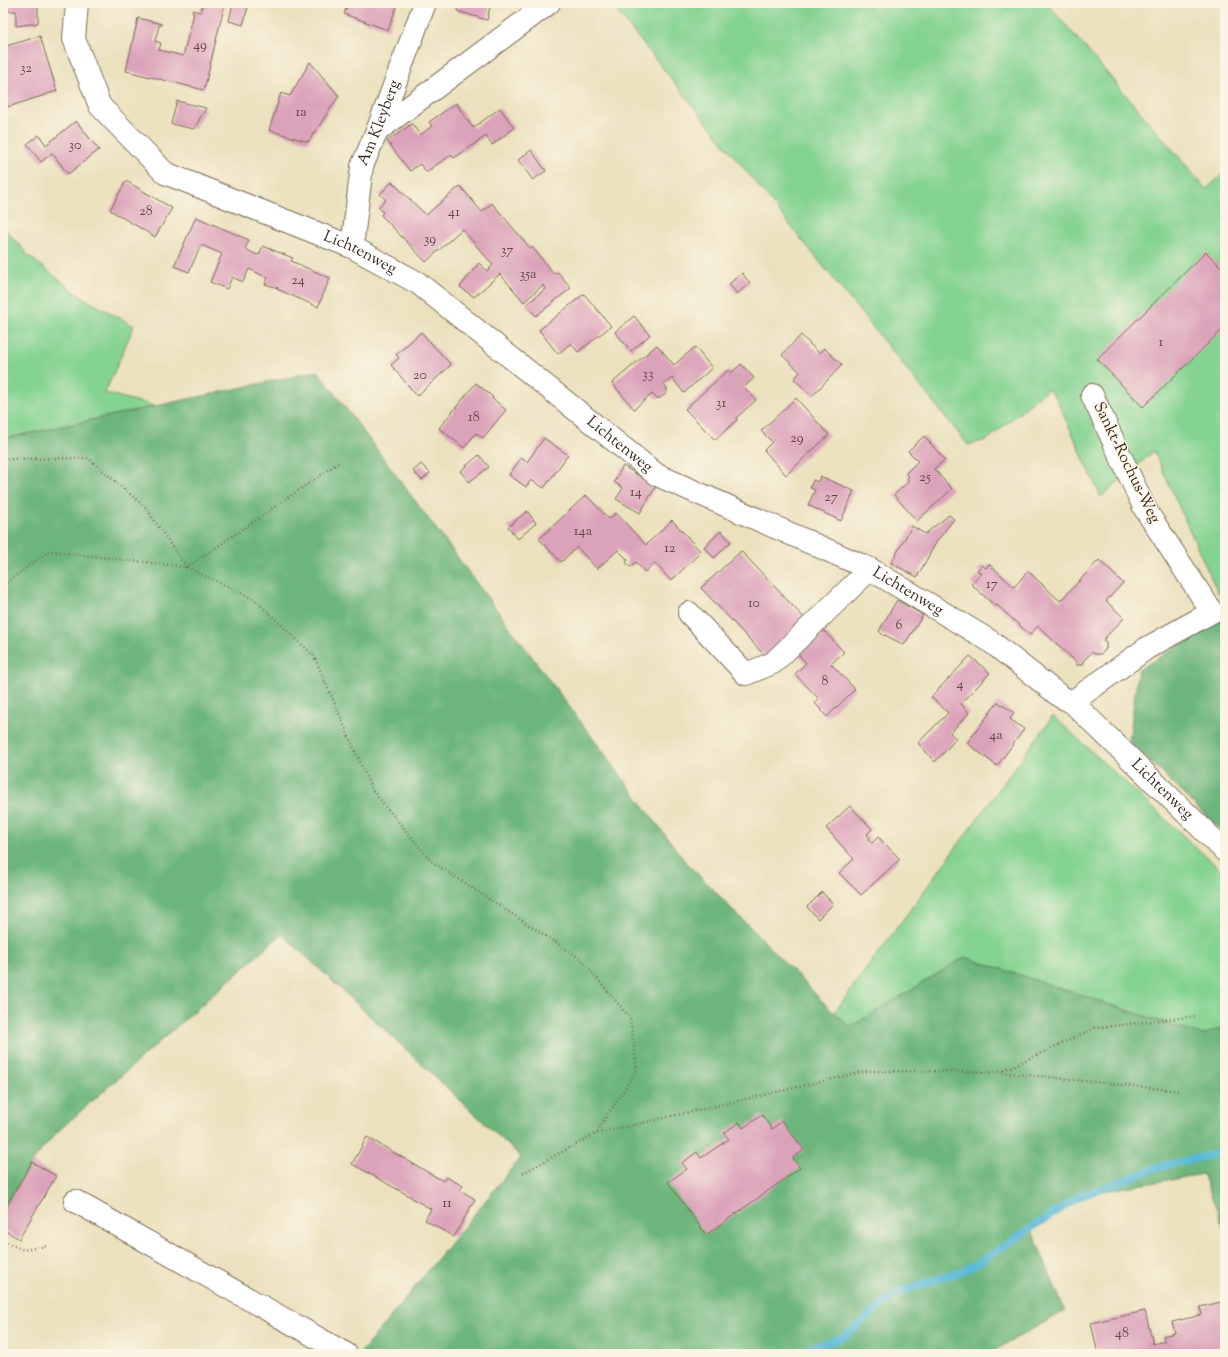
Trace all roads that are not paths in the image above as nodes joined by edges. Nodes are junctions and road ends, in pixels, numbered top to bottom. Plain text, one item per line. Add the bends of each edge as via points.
1 (77, 3) edge
2 (425, 3) edge
3 (549, 3) edge
4 (377, 131) junction
5 (352, 247) junction
6 (1092, 395) dead end
7 (870, 569) junction
8 (1219, 608) edge
9 (689, 613) dead end
10 (1072, 702) junction
11 (1225, 851) edge
12 (75, 1201) dead end
13 (346, 1354) edge

1 - 5 street, Lichtenweg via 74,39 100,106 166,173
2 - 4 street, Am Kleyberg
3 - 4 street
4 - 5 street, Am Kleyberg via 362,166
5 - 7 street, Lichtenweg via 418,283 658,475
6 - 8 street, Sankt-Rochus-Weg via 1145,509
7 - 9 street via 773,663 746,674
7 - 10 street, Lichtenweg via 990,641 1061,698
8 - 10 street, Sankt-Rochus-Weg via 1147,648
10 - 11 street, Lichtenweg
12 - 13 street

